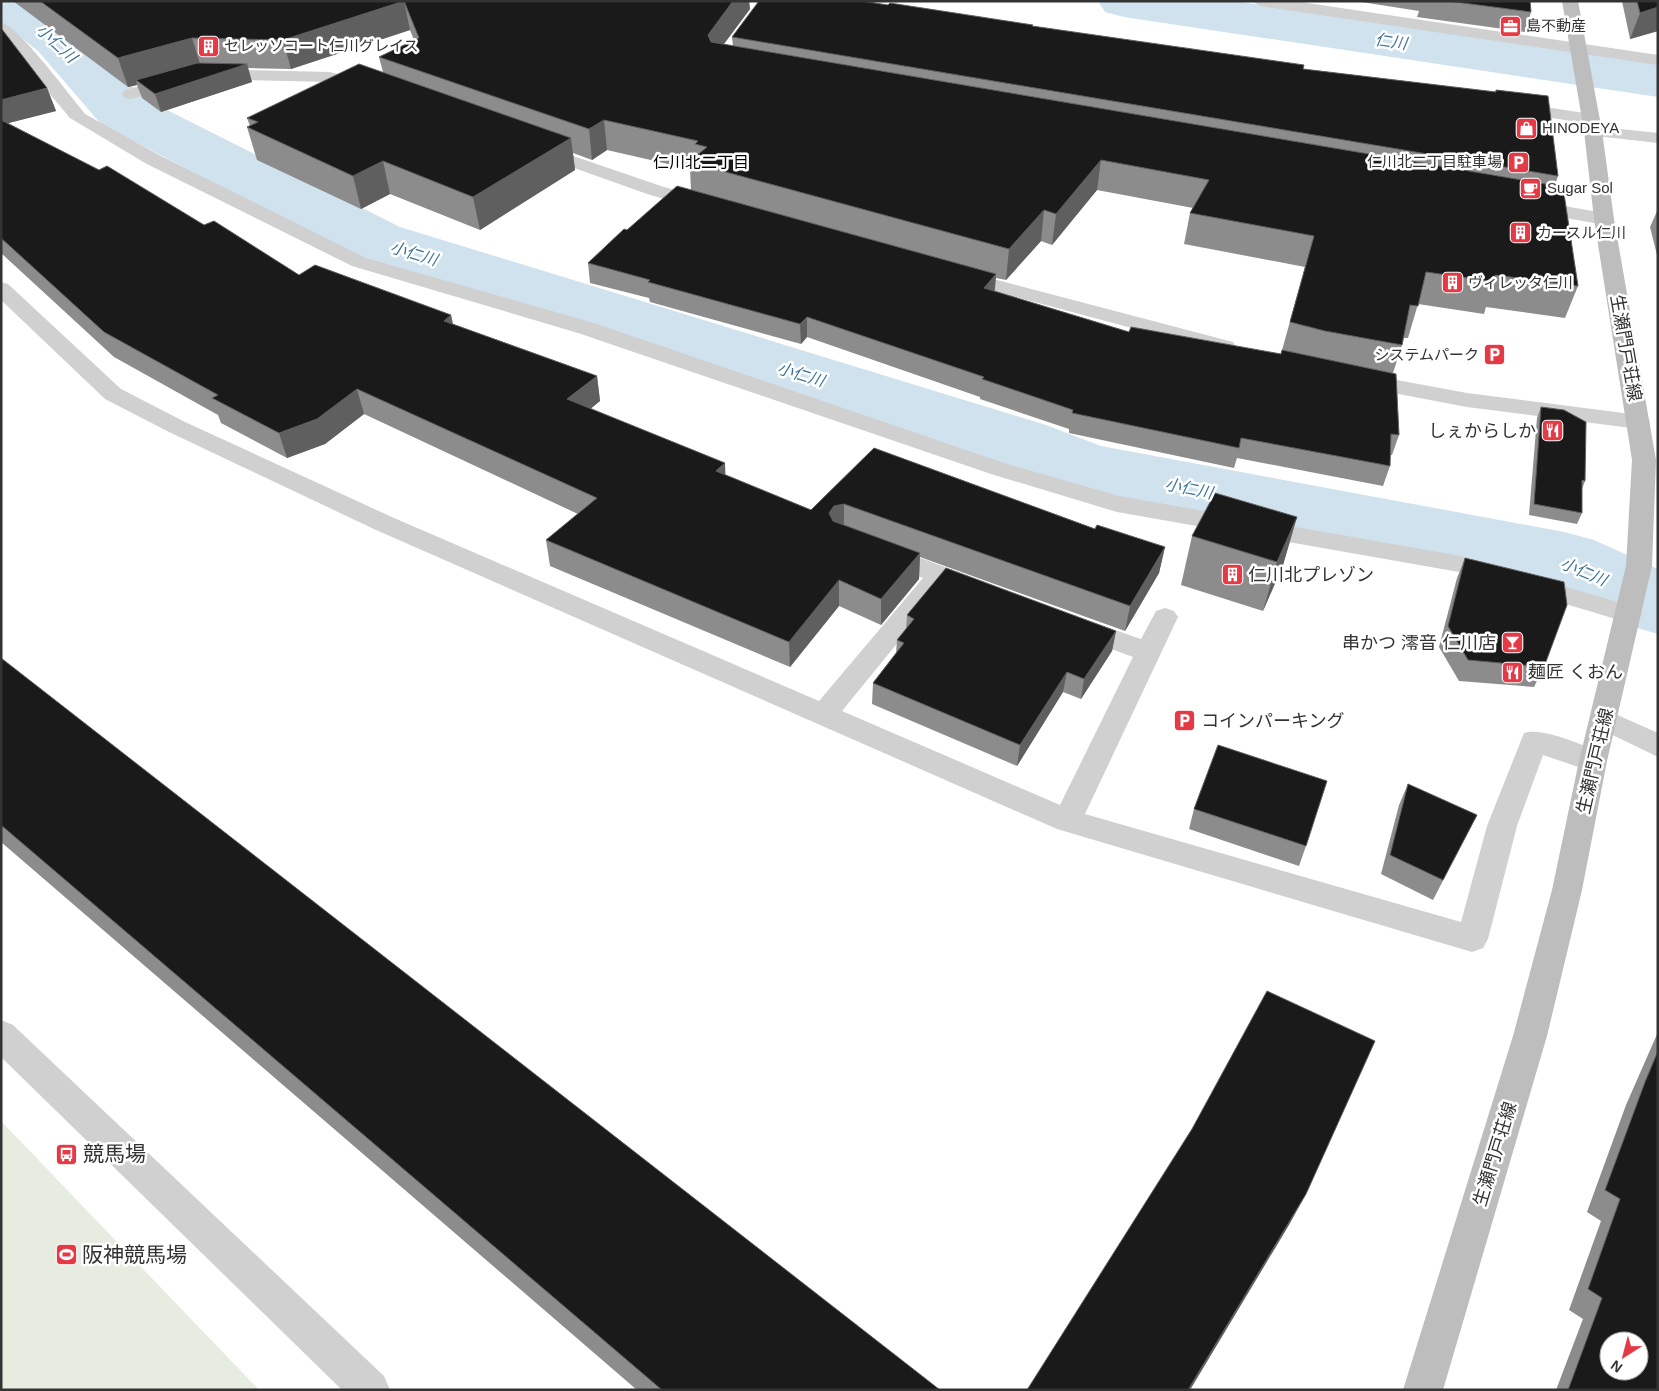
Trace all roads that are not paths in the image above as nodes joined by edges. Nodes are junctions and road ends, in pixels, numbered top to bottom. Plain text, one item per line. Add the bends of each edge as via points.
1 (1260, 1) edge
2 (1570, 1) edge
3 (1, 27) edge
4 (1578, 52) junction
5 (1658, 60) edge
6 (131, 94) edge
7 (389, 95) edge
8 (1494, 104) edge
9 (1591, 121) junction
10 (1658, 138) edge
11 (524, 144) edge
12 (1518, 204) edge
13 (722, 208) edge
14 (1604, 219) junction
15 (938, 271) edge
16 (1, 288) edge
17 (1245, 353) edge
18 (1343, 377) edge
19 (1639, 422) junction
20 (860, 545) edge
21 (939, 574) junction
22 (994, 595) edge
23 (1629, 614) junction
24 (1165, 617) dead end
25 (1058, 618) edge
26 (1148, 652) junction
27 (823, 715) junction
28 (1604, 719) junction
29 (1658, 746) edge
30 (1594, 761) junction
31 (1067, 821) junction
32 (1, 1035) edge
33 (370, 1390) edge
34 (1423, 1390) edge

1 - 4 street
2 - 4 main road, 生瀬門戸荘線
3 - 23 street via 76,114 152,158 359,262 586,328 999,469 1117,504 1461,564
4 - 5 street
4 - 9 main road, 生瀬門戸荘線
6 - 7 street via 201,74 330,77
8 - 9 street
9 - 10 street
9 - 14 main road, 生瀬門戸荘線
11 - 13 street via 657,191
12 - 14 street
14 - 19 main road, 生瀬門戸荘線
15 - 17 street
16 - 27 street via 113,394 385,524
18 - 19 street via 1467,400
19 - 23 main road, 生瀬門戸荘線 via 1644,460 1640,566
20 - 21 street
21 - 22 street
21 - 27 street
23 - 28 main road, 生瀬門戸荘線
24 - 26 street
25 - 26 street
26 - 31 street
27 - 31 street
28 - 29 street
28 - 30 main road, 生瀬門戸荘線
30 - 31 street via 1534,741 1502,826 1472,939
30 - 34 main road, 生瀬門戸荘線 via 1567,890 1530,1036
32 - 33 street

